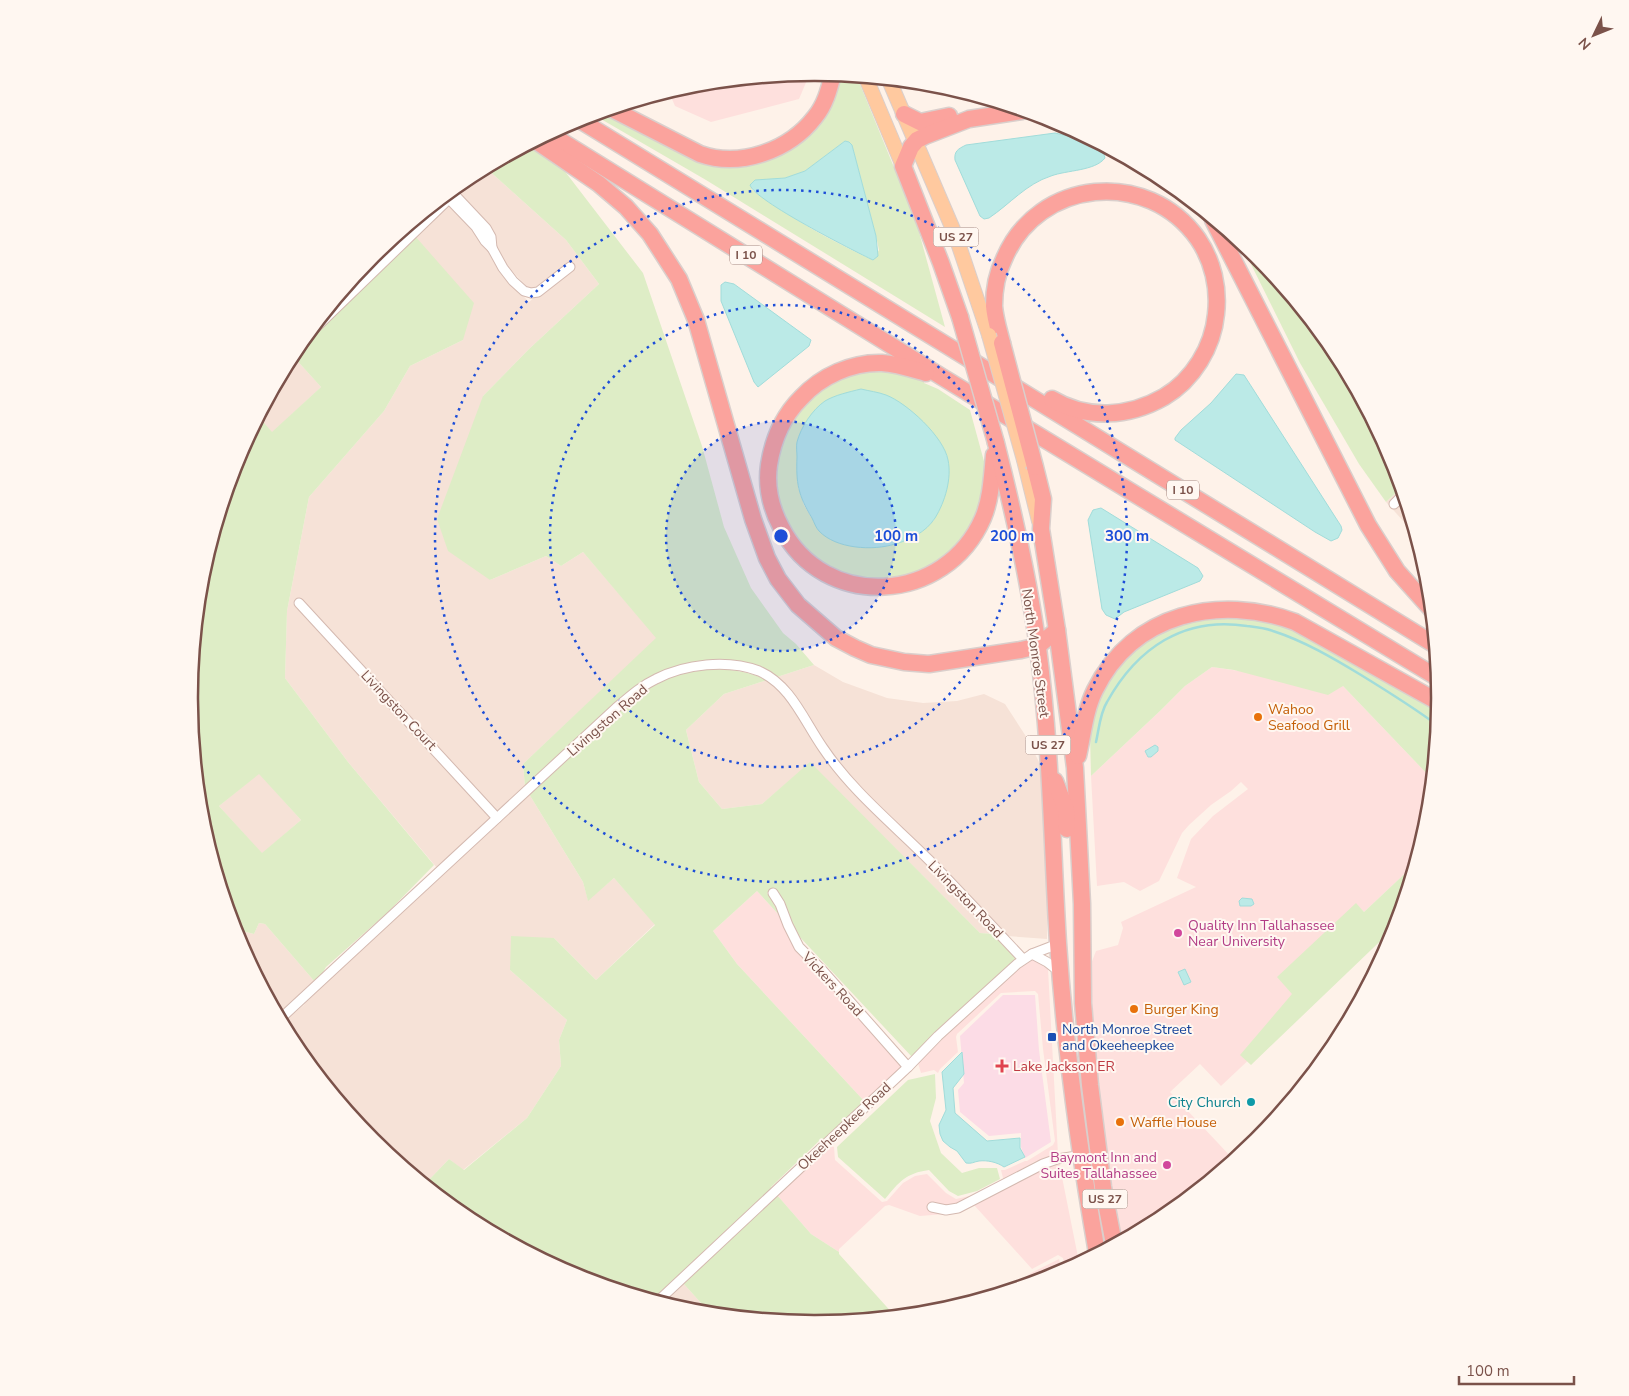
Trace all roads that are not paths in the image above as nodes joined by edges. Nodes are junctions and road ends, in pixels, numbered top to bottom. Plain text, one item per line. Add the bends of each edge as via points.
1 (831, 82) edge
2 (869, 84) edge
3 (892, 87) edge
4 (991, 107) edge
5 (620, 113) edge
6 (1008, 113) edge
7 (904, 114) junction
8 (587, 125) edge
9 (557, 138) edge
10 (915, 142) junction
11 (542, 145) edge
12 (903, 166) junction
13 (454, 198) edge
14 (436, 212) edge
15 (1220, 233) edge
16 (570, 266) dead end
17 (344, 300) edge
18 (932, 336) junction
19 (996, 339) junction
20 (942, 377) junction
21 (996, 443) junction
22 (1399, 499) edge
23 (1394, 504) dead end
24 (1423, 600) edge
25 (299, 603) dead end
26 (1057, 630) junction
27 (1428, 641) edge
28 (1038, 646) junction
29 (1430, 673) edge
30 (1431, 697) edge
31 (1049, 766) junction
32 (1075, 768) junction
33 (497, 818) junction
34 (773, 893) dead end
35 (1082, 943) junction
36 (1058, 944) junction
37 (1032, 954) junction
38 (1023, 959) junction
39 (1061, 973) junction
40 (1083, 1004) junction
41 (285, 1014) edge
42 (908, 1067) junction
43 (1080, 1154) junction
44 (1099, 1157) junction
45 (932, 1207) dead end
46 (1113, 1237) edge
47 (1096, 1246) edge
48 (663, 1296) edge

1 - 5 highway via 820,110 802,132 773,150 740,158 712,158 700,154
2 - 12 main road, North Monroe Street / US 27
3 - 7 main road, US 27
4 - 7 highway via 923,122
6 - 10 highway via 961,121
7 - 10 main road, US 27
8 - 18 highway, I 10
9 - 20 highway, I 10
10 - 12 highway via 908,150
10 - 19 main road, US 27
11 - 28 highway via 626,207 650,234 679,279 696,320 767,558 798,605 836,638 871,655 904,662 929,664
12 - 21 highway, North Monroe Street / US 27, bridge via 960,317
13 - 16 street via 486,228 503,268 524,291 538,292
14 - 17 street
15 - 24 highway via 1368,525 1397,571
18 - 19 highway, North Monroe Street via 955,341 1066,407 1111,414 1132,410 1164,397 1178,387 1200,362 1215,329 1216,286 1212,266 1190,228 1161,205 1116,191 1075,195 1033,218 1008,250 998,274 994,300
18 - 27 highway, I 10
19 - 26 highway, North Monroe Street / US 27, bridge via 1043,500 1040,529
20 - 21 highway via 882,363 840,371 807,391 780,426 772,445 768,473 769,495 787,539 818,569 861,586 912,583 935,573 957,557 984,517
20 - 29 highway, I 10
21 - 28 highway, North Monroe Street / US 27 via 1017,527
22 - 23 street
25 - 33 street, Livingston Court
26 - 28 highway
26 - 32 highway, North Monroe Street / US 27
28 - 31 highway, North Monroe Street / US 27
30 - 32 highway via 1295,622 1257,611 1234,609 1191,614 1148,631 1116,657 1090,702
31 - 35 highway via 1066,810 1072,925
31 - 36 highway, North Monroe Street / US 27
32 - 35 highway, North Monroe Street / US 27
33 - 38 street, Livingston Road via 644,685 696,666 724,665 750,669 780,685 847,780
33 - 41 street, Livingston Road
34 - 42 street, Vickers Road via 799,947
35 - 40 highway, North Monroe Street / US 27
36 - 37 street, Okeeheepkee Road
36 - 39 highway, North Monroe Street / US 27
36 - 40 highway via 1068,954
37 - 38 street, Okeeheepkee Road
37 - 39 street
38 - 42 street, Okeeheepkee Road
39 - 43 highway, North Monroe Street / US 27
40 - 44 highway, North Monroe Street / US 27
42 - 48 street, Okeeheepkee Road
43 - 44 street
43 - 45 street via 1043,1164 958,1208
43 - 47 highway, North Monroe Street / US 27
44 - 46 highway, North Monroe Street / US 27

